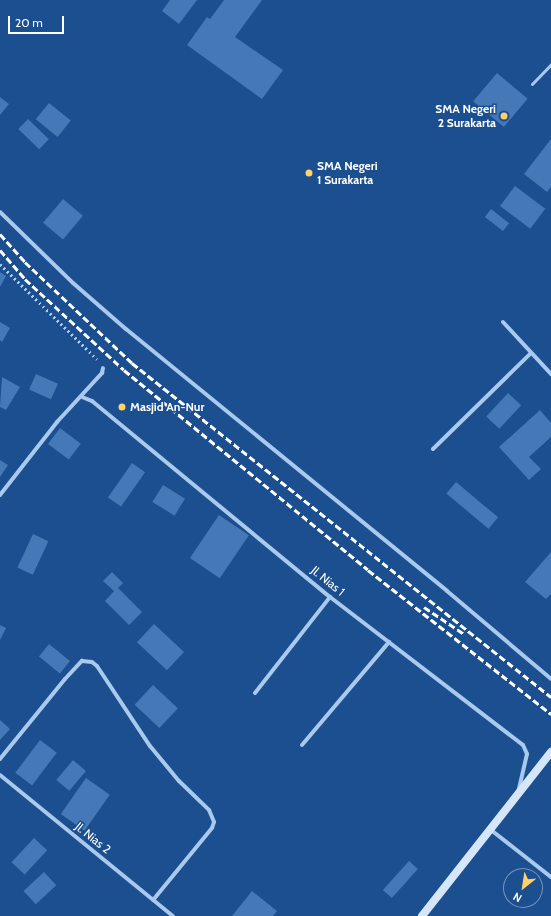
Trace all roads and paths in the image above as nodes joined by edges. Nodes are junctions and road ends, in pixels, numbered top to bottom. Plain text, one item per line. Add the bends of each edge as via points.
1 (551, 64) edge
2 (532, 84) dead end
3 (0, 212) edge
4 (0, 264) edge
5 (502, 322) dead end
6 (531, 353) junction
7 (103, 368) joint
8 (551, 374) edge
9 (82, 397) junction
10 (433, 449) dead end
11 (0, 495) edge
12 (330, 597) junction
13 (388, 642) junction
14 (551, 679) edge
15 (255, 693) dead end
16 (302, 745) dead end
17 (551, 752) edge
18 (0, 759) edge
19 (0, 775) edge
20 (518, 795) junction
21 (491, 830) junction
22 (551, 877) edge
23 (153, 900) junction
24 (173, 916) edge
25 (422, 916) edge

1 - 2 lane
3 - 14 street via 72,283 120,324 448,591
4 - 7 path via 95,356
5 - 6 street
6 - 8 street
6 - 10 street
7 - 9 street via 102,373
9 - 11 street via 76,400 57,422
9 - 12 street, Jl. Nias 1 via 92,401
12 - 13 street, Jl. Nias 1
12 - 15 street
13 - 16 street
13 - 20 street, Jl. Nias 1 via 523,745 527,754
17 - 20 main road
18 - 23 street via 64,679 82,661 92,662 97,666 150,746 179,781 209,810 214,822 212,828
19 - 23 street, Jl. Nias 2
20 - 21 main road
21 - 22 street
21 - 25 main road
23 - 24 street, Jl. Nias 2

